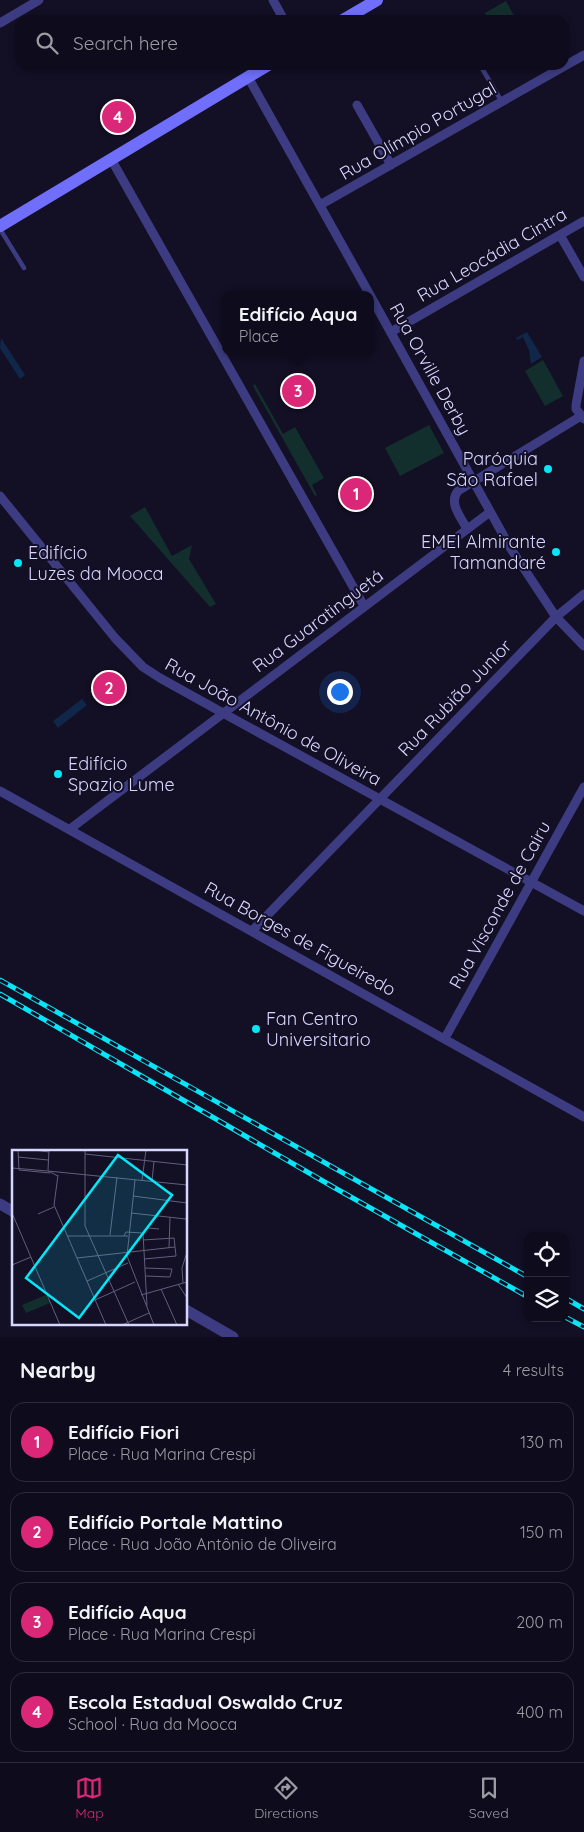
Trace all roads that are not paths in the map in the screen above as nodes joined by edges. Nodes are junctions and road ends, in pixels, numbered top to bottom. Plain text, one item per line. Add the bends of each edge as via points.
1 (39, 0) edge
2 (272, 0) edge
3 (371, 2) edge
4 (281, 15) edge
5 (351, 15) edge
6 (0, 23) edge
7 (584, 55) edge
8 (569, 64) edge
9 (260, 70) edge
10 (483, 70) edge
11 (558, 70) edge
12 (248, 77) junction
13 (502, 102) junction
14 (357, 105) dead end
15 (111, 159) junction
16 (390, 165) junction
17 (320, 205) junction
18 (584, 221) edge
19 (0, 227) edge
20 (560, 234) junction
21 (24, 268) dead end
22 (584, 277) edge
23 (368, 291) edge
24 (374, 302) edge
25 (391, 332) junction
26 (222, 355) edge
27 (223, 356) edge
28 (584, 361) edge
29 (583, 418) edge
30 (473, 480) junction
31 (0, 496) edge
32 (490, 512) junction
33 (466, 529) junction
34 (584, 594) edge
35 (364, 606) junction
36 (556, 617) junction
37 (584, 646) edge
38 (223, 713) junction
39 (584, 787) edge
40 (0, 791) edge
41 (380, 799) junction
42 (70, 829) junction
43 (531, 882) junction
44 (584, 911) edge
45 (252, 931) junction
46 (445, 1038) junction
47 (584, 1117) edge
48 (0, 1204) edge
49 (12, 1211) edge
50 (188, 1311) edge
51 (233, 1337) edge

1 - 6 street
2 - 4 street
3 - 5 main road
7 - 8 street, Rua Olímpio Portugal
9 - 12 main road
10 - 13 lane
11 - 13 street, Rua Olímpio Portugal
12 - 15 main road
12 - 17 street, Rua Orville Derby
13 - 16 street, Rua Olímpio Portugal
14 - 16 street
15 - 19 main road
15 - 26 street
16 - 17 street, Rua Olímpio Portugal
17 - 23 street, Rua Orville Derby
18 - 20 street, Rua Leocádia Cintra
19 - 21 lane
20 - 22 street
20 - 25 street, Rua Leocádia Cintra
24 - 25 street, Rua Orville Derby
25 - 30 street, Rua Orville Derby
27 - 35 street
28 - 29 street via 576,403 576,409
29 - 30 street
30 - 32 street, Rua Orville Derby
30 - 33 street via 454,495 453,502
31 - 38 street, Rua João Antônio de Oliveira via 143,667
32 - 33 street, Rua Guaratinguetá
32 - 36 street, Rua Orville Derby
33 - 35 street, Rua Guaratinguetá
34 - 36 street, Rua Rubião Junior
35 - 38 street, Rua Guaratinguetá
36 - 37 street, Rua Orville Derby
36 - 41 street, Rua Rubião Junior
38 - 41 street, Rua João Antônio de Oliveira
38 - 42 street, Rua Guaratinguetá
39 - 43 street, Rua Visconde de Cairu
40 - 42 street, Rua Borges de Figueiredo
41 - 43 street, Rua João Antônio de Oliveira
41 - 45 street, Rua Rubião Junior
42 - 45 street, Rua Borges de Figueiredo
43 - 44 street, Rua João Antônio de Oliveira
43 - 46 street, Rua Visconde de Cairu
45 - 46 street, Rua Borges de Figueiredo
46 - 47 street, Rua Borges de Figueiredo
48 - 49 street
50 - 51 street

